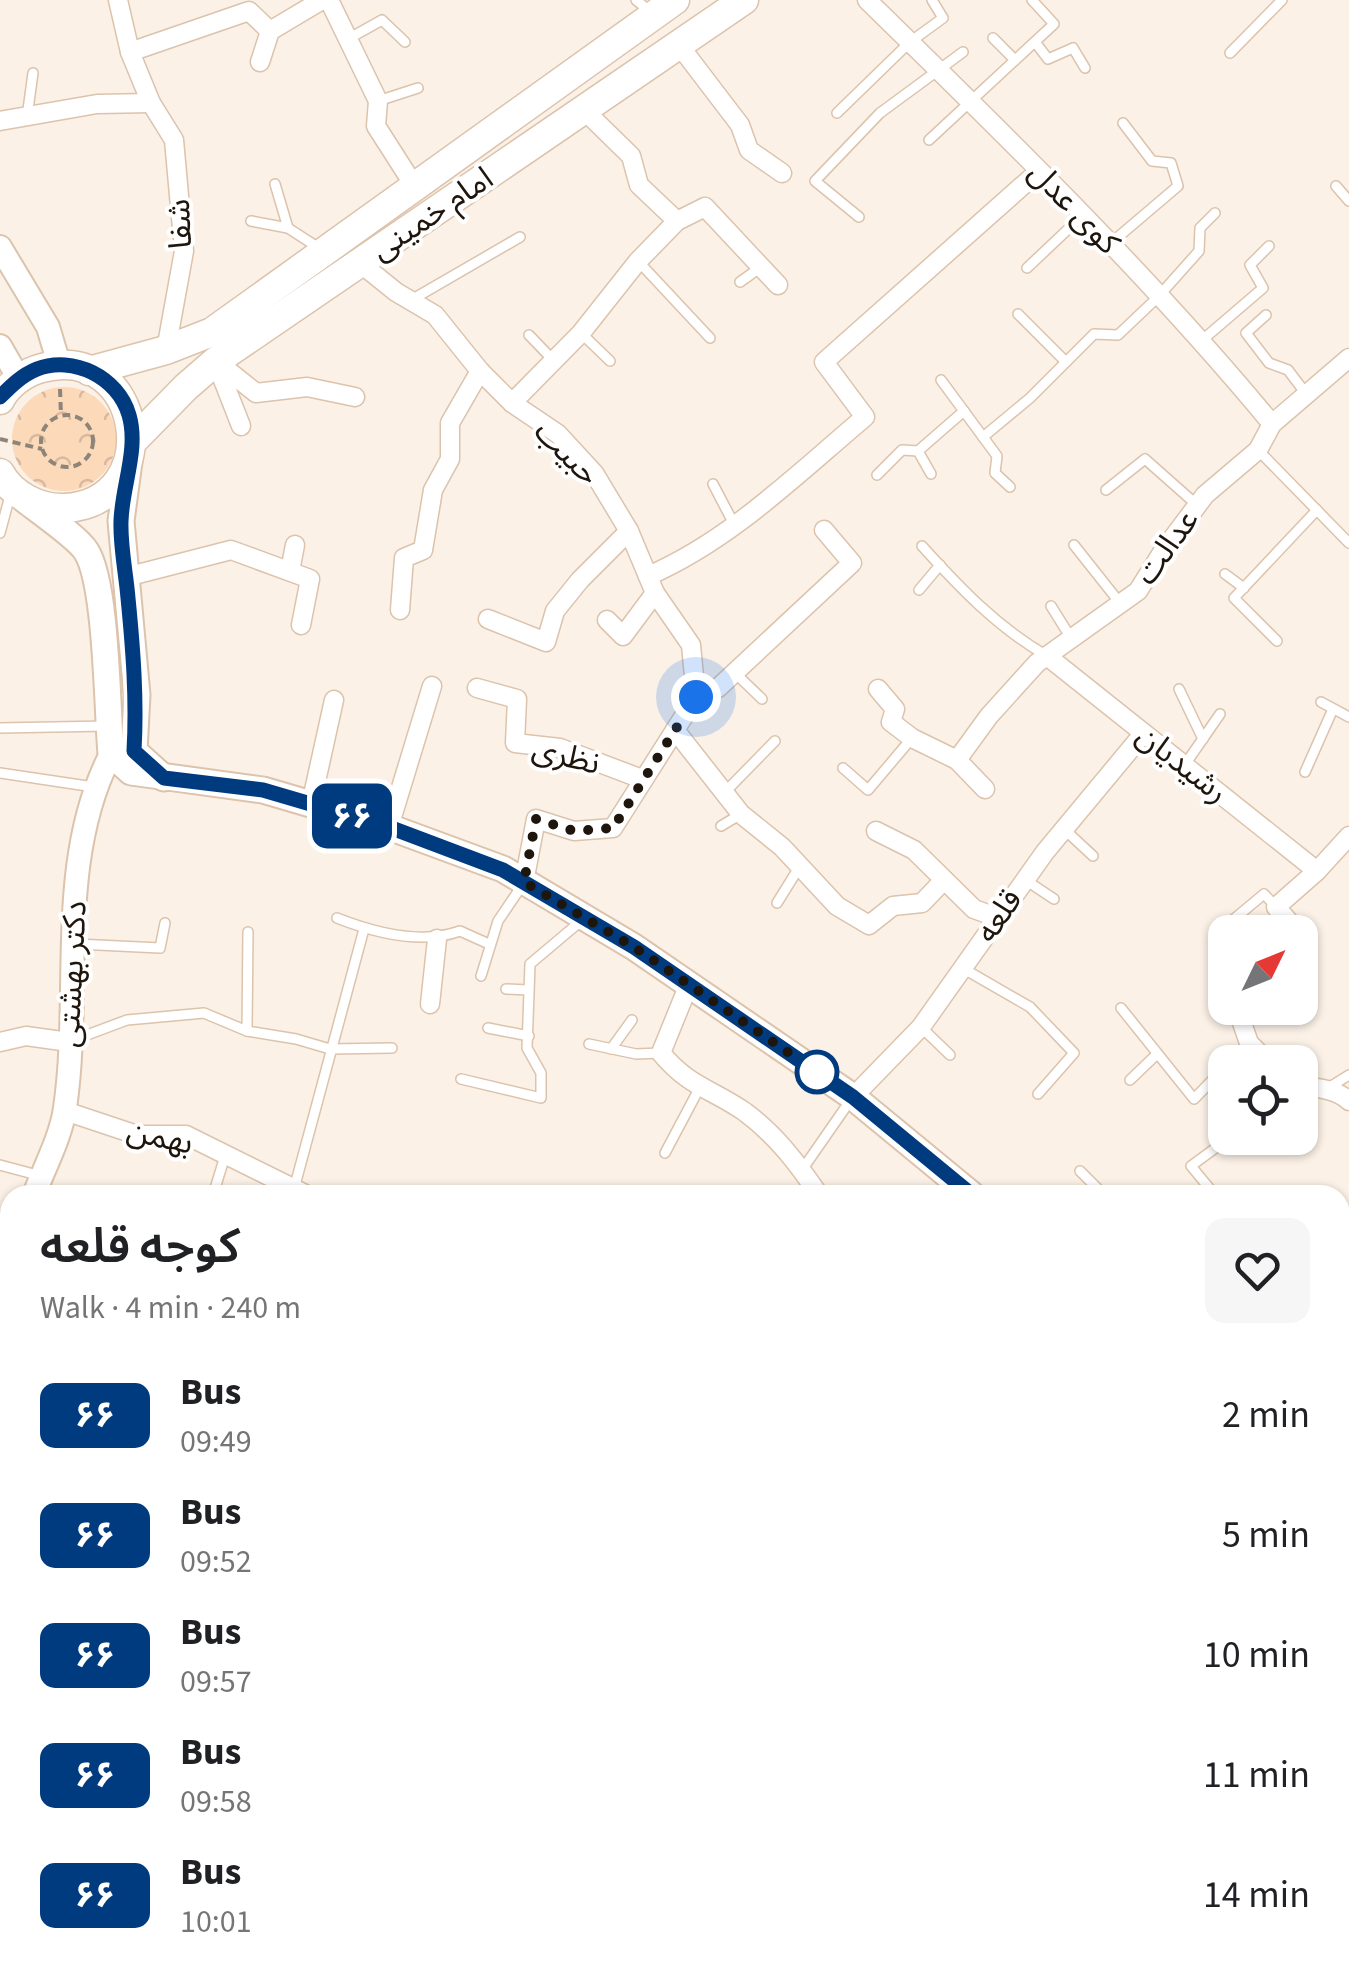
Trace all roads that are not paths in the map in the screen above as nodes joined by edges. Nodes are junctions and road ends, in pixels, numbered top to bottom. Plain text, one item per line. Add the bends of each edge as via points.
1 (118, 0) edge
2 (326, 0) edge
3 (744, 0) edge
4 (867, 0) edge
5 (932, 0) edge
6 (1032, 0) edge
7 (1282, 0) edge
8 (655, 5) edge
9 (270, 31) junction
10 (993, 38) dead end
11 (348, 39) junction
12 (405, 42) dead end
13 (910, 42) junction
14 (1036, 42) junction
15 (679, 45) junction
16 (130, 52) junction
17 (963, 52) dead end
18 (1230, 53) dead end
19 (1015, 60) junction
20 (260, 62) dead end
21 (1086, 68) dead end
22 (938, 70) junction
23 (33, 73) dead end
24 (418, 88) dead end
25 (378, 101) junction
26 (970, 102) junction
27 (151, 103) junction
28 (584, 110) junction
29 (837, 113) dead end
30 (27, 117) junction
31 (0, 120) edge
32 (1123, 123) dead end
33 (929, 140) dead end
34 (1039, 171) junction
35 (782, 172) dead end
36 (275, 184) dead end
37 (1336, 186) dead end
38 (414, 187) junction
39 (1349, 201) edge
40 (1214, 213) dead end
41 (1082, 216) junction
42 (859, 217) dead end
43 (251, 221) dead end
44 (677, 221) junction
45 (288, 228) junction
46 (520, 238) dead end
47 (1109, 244) junction
48 (1269, 246) dead end
49 (0, 247) edge
50 (324, 252) junction
51 (638, 261) junction
52 (360, 263) junction
53 (761, 267) junction
54 (1027, 268) dead end
55 (740, 282) dead end
56 (778, 285) dead end
57 (1158, 297) junction
58 (410, 301) junction
59 (1018, 314) dead end
60 (1266, 315) dead end
61 (581, 333) junction
62 (530, 335) dead end
63 (710, 338) dead end
64 (1200, 342) junction
65 (0, 346) edge
66 (166, 350) junction
67 (1349, 358) edge
68 (554, 361) junction
69 (216, 362) junction
70 (610, 362) dead end
71 (1066, 362) junction
72 (59, 364) junction
73 (89, 371) junction
74 (480, 371) junction
75 (941, 380) dead end
76 (6, 392) edge
77 (1307, 395) junction
78 (355, 397) dead end
79 (512, 403) junction
80 (964, 411) junction
81 (1272, 424) junction
82 (242, 426) dead end
83 (983, 437) junction
84 (131, 448) junction
85 (1258, 450) junction
86 (918, 452) junction
87 (877, 474) dead end
88 (931, 474) dead end
89 (7, 483) edge
90 (713, 484) dead end
91 (1010, 487) dead end
92 (1106, 490) dead end
93 (1197, 505) junction
94 (1317, 510) junction
95 (735, 526) junction
96 (824, 530) dead end
97 (629, 532) junction
98 (0, 533) edge
99 (1349, 542) edge
100 (296, 545) dead end
101 (922, 546) dead end
102 (1074, 546) dead end
103 (940, 565) junction
104 (290, 571) junction
105 (1225, 574) dead end
106 (126, 577) junction
107 (651, 585) junction
108 (1244, 588) junction
109 (919, 590) dead end
110 (1120, 603) junction
111 (1050, 606) dead end
112 (400, 610) dead end
113 (488, 619) dead end
114 (607, 620) dead end
115 (302, 625) dead end
116 (1071, 638) junction
117 (1277, 641) dead end
118 (1046, 656) junction
119 (734, 672) junction
120 (432, 686) dead end
121 (477, 688) dead end
122 (878, 690) dead end
123 (1180, 690) dead end
124 (696, 697) junction
125 (762, 699) dead end
126 (334, 700) dead end
127 (1322, 702) dead end
128 (1333, 708) junction
129 (1220, 714) dead end
130 (1349, 716) edge
131 (108, 726) junction
132 (0, 728) edge
133 (676, 730) junction
134 (1143, 734) junction
135 (912, 738) junction
136 (1202, 739) junction
137 (775, 742) dead end
138 (111, 754) junction
139 (957, 760) junction
140 (1184, 766) junction
141 (844, 768) dead end
142 (1305, 772) dead end
143 (0, 774) edge
144 (164, 778) junction
145 (642, 779) junction
146 (94, 787) junction
147 (985, 789) dead end
148 (725, 792) junction
149 (311, 804) junction
150 (741, 814) junction
151 (721, 826) dead end
152 (389, 827) junction
153 (1064, 829) junction
154 (876, 830) dead end
155 (1349, 836) edge
156 (1092, 856) dead end
157 (800, 866) junction
158 (1318, 871) junction
159 (1024, 879) junction
160 (944, 880) junction
161 (524, 882) junction
162 (1054, 900) dead end
163 (777, 903) dead end
164 (1276, 907) junction
165 (1239, 915) edge
166 (1283, 915) edge
167 (338, 918) dead end
168 (585, 918) junction
169 (996, 918) junction
170 (165, 923) dead end
171 (364, 929) junction
172 (248, 932) dead end
173 (437, 939) junction
174 (74, 944) junction
175 (490, 944) junction
176 (964, 970) junction
177 (481, 976) dead end
178 (689, 984) junction
179 (506, 989) dead end
180 (528, 990) junction
181 (430, 1004) dead end
182 (1120, 1008) dead end
183 (632, 1020) dead end
184 (1245, 1025) edge
185 (488, 1028) dead end
186 (921, 1028) junction
187 (247, 1031) junction
188 (529, 1036) junction
189 (0, 1042) edge
190 (68, 1042) junction
191 (1250, 1042) junction
192 (588, 1044) dead end
193 (1247, 1045) edge
194 (1253, 1045) edge
195 (392, 1048) dead end
196 (330, 1049) junction
197 (611, 1049) junction
198 (661, 1053) junction
199 (1157, 1054) junction
200 (950, 1056) dead end
201 (1349, 1075) edge
202 (461, 1080) dead end
203 (1130, 1080) dead end
204 (1208, 1085) edge
205 (700, 1087) junction
206 (1318, 1088) edge
207 (1326, 1090) junction
208 (1038, 1094) dead end
209 (853, 1097) junction
210 (1349, 1101) edge
211 (65, 1111) junction
212 (665, 1153) dead end
213 (1208, 1153) edge
214 (225, 1156) junction
215 (0, 1166) edge
216 (802, 1170) junction
217 (1080, 1170) dead end
218 (36, 1185) edge
219 (38, 1185) edge
220 (215, 1185) edge
221 (285, 1185) edge
222 (301, 1185) edge
223 (812, 1185) edge
224 (960, 1185) edge
225 (1094, 1185) edge
226 (1207, 1185) edge

1 - 16 street, شفا
2 - 9 street
2 - 11 street
3 - 15 main road, امام خمینی
4 - 13 street, کوی عدل
5 - 13 lane via 943,18
6 - 14 lane via 1054,24
7 - 18 lane
8 - 38 main road, امام خمینی
9 - 16 street via 249,12
9 - 20 street
10 - 19 lane
11 - 12 lane via 382,20
11 - 25 street
13 - 22 street, کوی عدل
13 - 29 lane
14 - 19 lane
14 - 21 lane via 1048,60 1073,48
15 - 28 main road, امام خمینی
15 - 35 street via 740,125 749,150
16 - 27 street, شفا
17 - 22 lane
19 - 26 lane
22 - 26 street, کوی عدل
22 - 42 lane via 880,113 815,181
23 - 30 lane
24 - 25 lane
25 - 38 street via 376,126
26 - 33 lane
26 - 34 street, کوی عدل
27 - 30 street via 96,104
27 - 66 street, شفا via 174,140 184,251
28 - 44 street via 631,156 640,186
28 - 52 main road, امام خمینی
30 - 31 street
32 - 47 lane via 1152,160 1170,163 1178,186
34 - 41 street, کوی عدل
34 - 95 street via 824,362 866,417
36 - 45 lane
37 - 39 lane
38 - 50 main road, امام خمینی
40 - 57 lane via 1200,228 1199,250
41 - 47 street, کوی عدل
41 - 54 lane
43 - 45 lane
44 - 51 street
44 - 53 street via 705,207
45 - 50 lane
46 - 58 lane
47 - 57 street, کوی عدل
48 - 64 lane via 1250,265 1263,288
49 - 72 street via 48,327
50 - 66 main road, امام خمینی via 212,332
51 - 61 street
51 - 63 lane
52 - 58 street, حبیب
52 - 69 main road, امام خمینی
53 - 55 lane
53 - 56 street
57 - 64 street, کوی عدل
57 - 71 lane via 1118,335 1094,334
58 - 74 street, حبیب via 435,315
59 - 71 lane
60 - 77 lane via 1246,333 1268,363 1288,370
61 - 68 street
61 - 70 lane
62 - 68 lane
64 - 81 street, کوی عدل
65 - 76 street
66 - 73 main road, امام خمینی
67 - 77 street
68 - 79 street
69 - 78 street via 256,393 307,388
69 - 82 street
69 - 84 main road, امام خمینی
71 - 83 lane
72 - 73 main road
72 - 76 main road via 37,369
73 - 84 main road via 118,392 128,411
74 - 79 street, حبیب
74 - 112 street via 450,423 450,459 433,490 423,550 404,558
75 - 80 lane
77 - 81 street
79 - 97 street, حبیب via 558,434 594,473
80 - 83 lane
80 - 86 lane
81 - 85 street, عدالت
83 - 91 lane via 997,456 995,472
84 - 89 main road, امام خمینی via 121,476 86,504 52,507
84 - 106 main road via 121,521
85 - 93 street, عدالت
85 - 94 lane
86 - 87 lane via 902,450
86 - 88 lane
89 - 98 lane
89 - 131 main road via 86,550 104,638
90 - 95 lane
92 - 93 lane via 1145,458
93 - 110 street, عدالت via 1138,591
94 - 99 lane
94 - 108 lane
95 - 107 street
96 - 119 street via 852,562
97 - 107 street, حبیب
97 - 113 street via 555,611 546,642
100 - 104 street
101 - 103 lane
102 - 110 lane
103 - 109 lane
103 - 118 lane via 974,603
104 - 106 street via 231,550
104 - 115 street via 310,579
105 - 108 lane
106 - 144 main road via 137,695 134,751
107 - 114 street via 624,636
107 - 124 street, حبیب via 691,645
108 - 117 lane via 1234,598
110 - 116 street, عدالت
111 - 116 lane
116 - 118 street, عدالت
118 - 134 street, رشیدیان
118 - 139 street, عدالت
119 - 124 street
119 - 125 lane
120 - 152 street
121 - 145 street, نظری via 517,700 514,744 560,748
122 - 135 street via 895,710 890,722
123 - 136 lane
124 - 133 street
126 - 149 street
127 - 128 lane
128 - 130 lane
128 - 142 lane
129 - 136 lane
131 - 132 lane
131 - 138 main road
133 - 145 street
133 - 148 street
134 - 140 street, رشیدیان
134 - 153 street, قلعه
135 - 139 street
135 - 141 lane via 868,790
136 - 140 lane
137 - 148 lane
138 - 144 main road via 131,772
138 - 146 street, دکتر بهشتی
139 - 147 street
140 - 158 street, رشیدیان
143 - 146 lane
144 - 149 main road via 263,790
145 - 161 street via 613,828 574,831 536,819
146 - 174 street, دکتر بهشتی via 79,856
148 - 150 street
149 - 152 main road
150 - 151 lane
150 - 157 street
152 - 161 main road
153 - 156 lane
153 - 159 street, قلعه
154 - 160 street via 914,850
155 - 158 street
157 - 160 street via 837,906 870,925 893,906 922,903
157 - 163 lane
158 - 164 street
159 - 162 lane
159 - 169 street, قلعه
160 - 169 street via 974,909
161 - 168 main road
161 - 175 lane
164 - 165 lane via 1264,894
164 - 166 street
167 - 171 lane
168 - 178 main road
168 - 180 lane via 530,964
169 - 176 street, قلعه
170 - 174 lane via 160,948
171 - 173 lane
171 - 196 lane
172 - 187 lane
173 - 175 lane via 460,931
173 - 181 street
174 - 190 street, دکتر بهشتی
175 - 177 lane
176 - 186 street, قلعه
176 - 208 lane via 1030,1008 1074,1053
178 - 198 street
178 - 209 main road
179 - 180 lane
180 - 188 lane
182 - 199 lane
183 - 197 lane
184 - 191 street
185 - 188 lane
186 - 200 lane
186 - 209 street, قلعه
187 - 190 lane via 204,1014 127,1020
187 - 196 lane
188 - 202 lane via 542,1098
189 - 190 street via 26,1036
190 - 211 street, دکتر بهشتی
191 - 193 lane
191 - 194 street
192 - 197 lane
195 - 196 lane
196 - 222 lane
197 - 198 lane
198 - 205 street
199 - 203 lane
199 - 204 lane via 1194,1099
201 - 207 lane
205 - 212 lane
205 - 216 street via 745,1112
206 - 207 street
207 - 210 street
209 - 216 lane
209 - 224 main road
211 - 214 street, بهمن via 137,1135 186,1135
211 - 219 street, دکتر بهشتی
213 - 226 lane via 1191,1166
214 - 220 lane
214 - 221 street, بهمن
215 - 218 lane
216 - 223 street
217 - 225 lane

